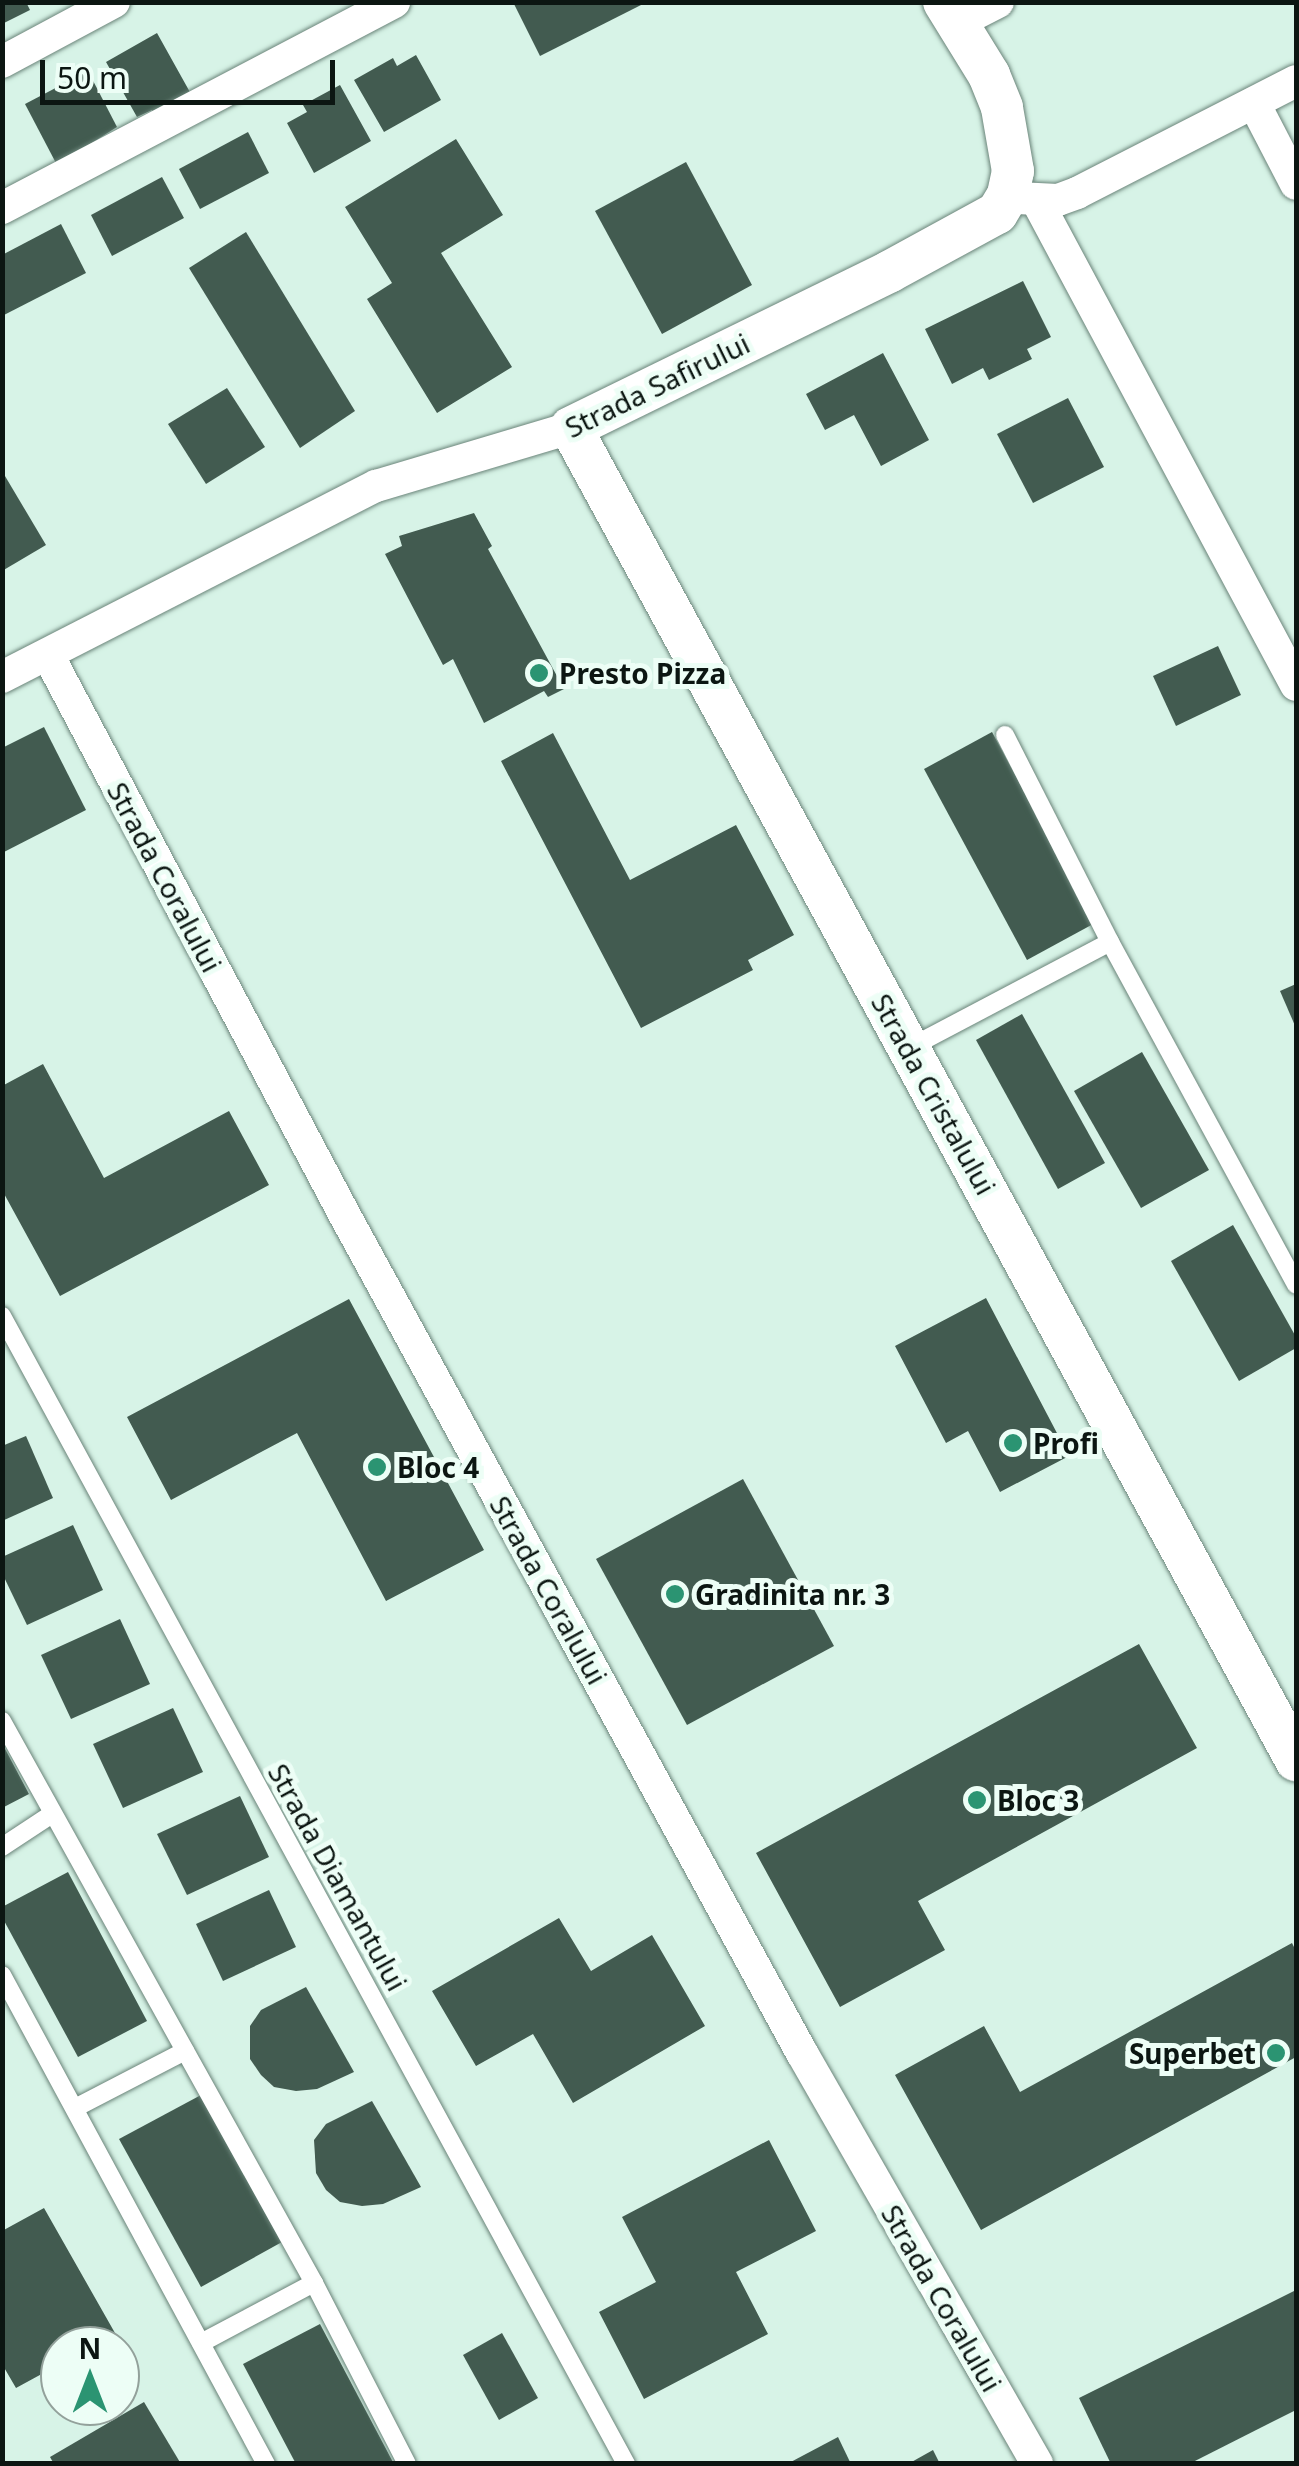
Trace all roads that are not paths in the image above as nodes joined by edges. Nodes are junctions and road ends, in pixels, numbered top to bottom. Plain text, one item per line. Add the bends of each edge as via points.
1 (114, 2) edge
2 (394, 2) edge
3 (998, 2) edge
4 (950, 13) edge
5 (2, 62) edge
6 (1296, 81) edge
7 (1254, 103) junction
8 (1296, 184) edge
9 (1022, 198) junction
10 (2, 208) edge
11 (584, 423) junction
12 (48, 655) junction
13 (2, 677) edge
14 (1296, 685) edge
15 (1005, 735) dead end
16 (1110, 942) junction
17 (918, 1043) junction
18 (1296, 1285) edge
19 (2, 1316) edge
20 (1296, 1717) edge
21 (2, 1721) edge
22 (1296, 1760) edge
23 (52, 1814) junction
24 (2, 1847) edge
25 (2, 1975) edge
26 (185, 2051) junction
27 (74, 2108) junction
28 (314, 2283) junction
29 (201, 2343) junction
30 (266, 2464) edge
31 (407, 2464) edge
32 (626, 2464) edge
33 (1037, 2464) edge

1 - 5 street
2 - 10 street
3 - 4 street
4 - 9 street via 1002,108
6 - 7 street, Strada Safirului
7 - 8 street
7 - 9 street, Strada Safirului via 1078,193
9 - 11 street, Strada Safirului
9 - 14 street
11 - 12 street, Strada Safirului via 376,486
11 - 17 street, Strada Cristalului
12 - 13 street, Strada Safirului
12 - 33 street, Strada Coralului via 352,1230 802,2054
15 - 16 lane
16 - 17 lane
16 - 18 lane
17 - 20 street, Strada Cristalului
17 - 22 street, Strada Cristalului
19 - 32 lane, Strada Diamantului
21 - 23 lane
23 - 24 lane
23 - 26 lane
25 - 27 lane
26 - 27 lane
26 - 28 lane
27 - 29 lane
28 - 29 lane
28 - 31 lane
29 - 30 lane

